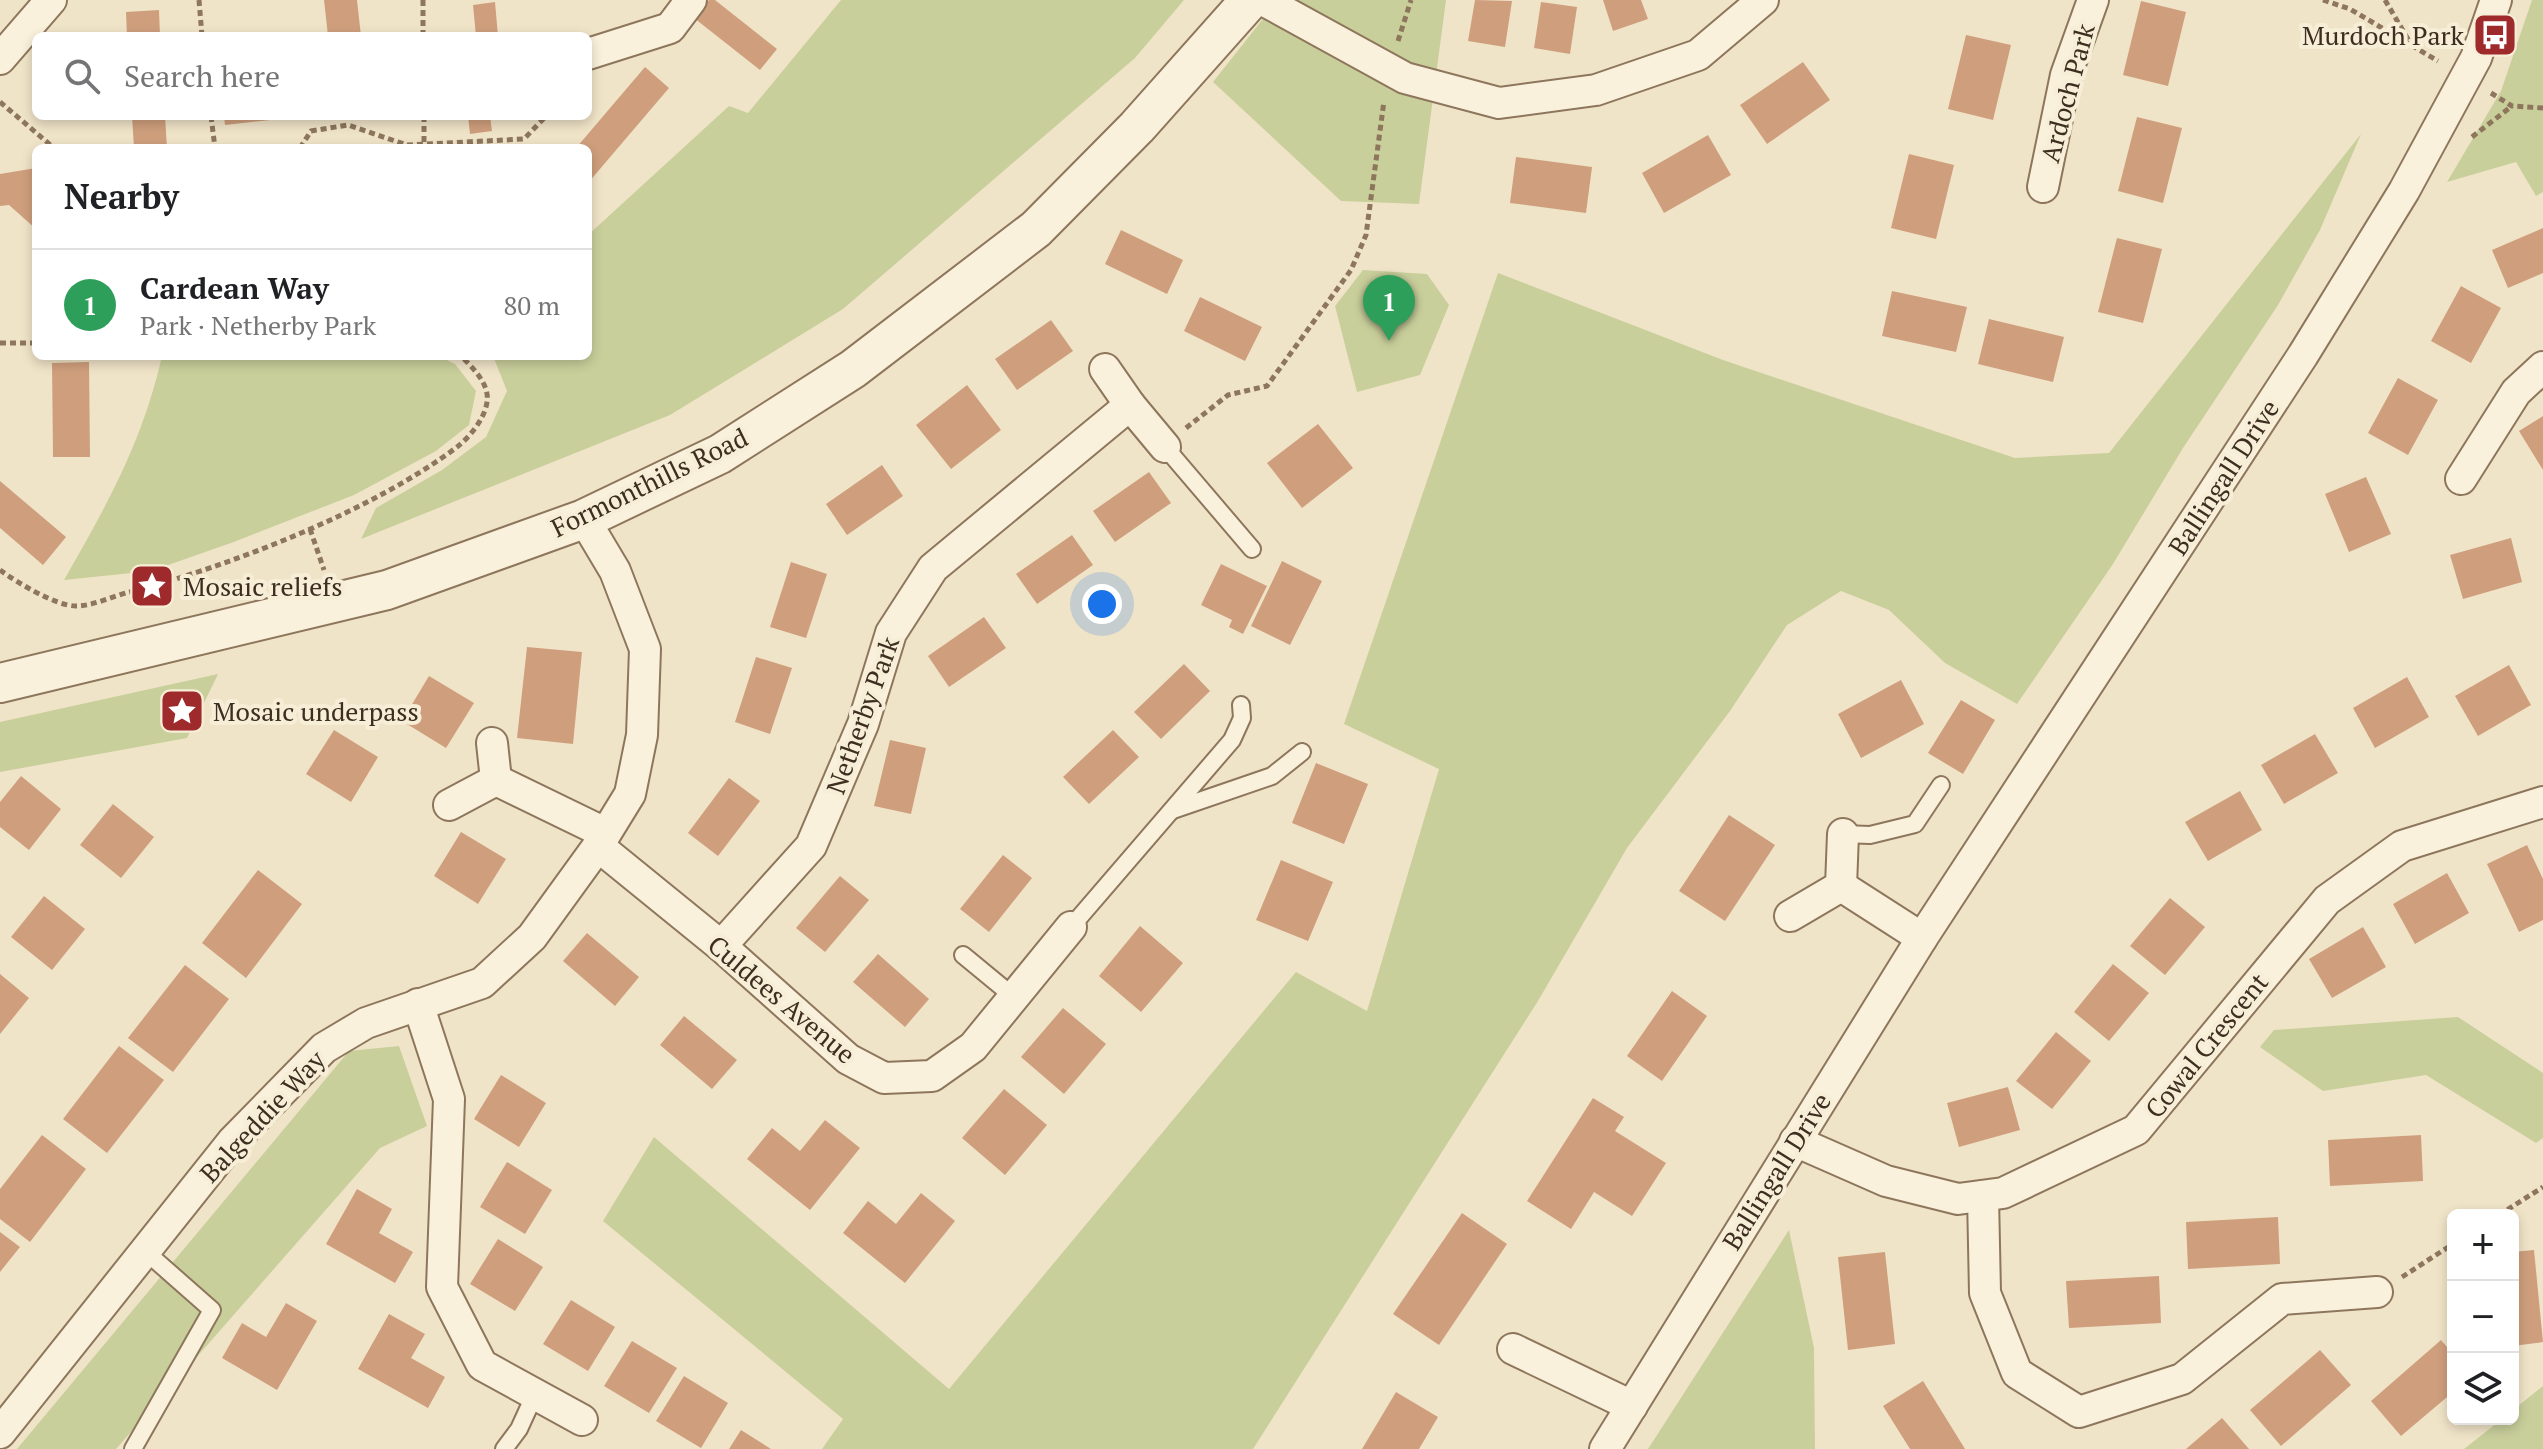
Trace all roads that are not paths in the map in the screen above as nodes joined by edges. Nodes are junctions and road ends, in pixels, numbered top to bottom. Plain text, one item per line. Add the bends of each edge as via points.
1 (51, 0) edge
2 (691, 0) edge
3 (1250, 0) edge
4 (1263, 0) edge
5 (1763, 0) edge
6 (2093, 0) edge
7 (2496, 0) edge
8 (592, 53) edge
9 (0, 59) edge
10 (2043, 187) dead end
11 (2543, 367) edge
12 (1105, 369) dead end
13 (1130, 405) junction
14 (1165, 447) joint
15 (2461, 479) dead end
16 (584, 519) junction
17 (1252, 549) dead end
18 (0, 683) edge
19 (1241, 705) dead end
20 (492, 743) dead end
21 (1302, 752) dead end
22 (496, 780) junction
23 (1941, 785) dead end
24 (2543, 802) edge
25 (449, 805) dead end
26 (1171, 811) junction
27 (1843, 834) joint
28 (601, 840) junction
29 (1841, 886) junction
30 (1790, 916) dead end
31 (1071, 927) joint
32 (1922, 938) junction
33 (721, 946) junction
34 (963, 955) dead end
35 (1014, 997) junction
36 (418, 1004) junction
37 (1795, 1141) junction
38 (1983, 1196) junction
39 (145, 1251) junction
40 (2377, 1292) road end
41 (1513, 1349) dead end
42 (535, 1394) junction
43 (1632, 1406) junction
44 (582, 1420) dead end
45 (0, 1433) edge
46 (133, 1449) edge
47 (504, 1449) edge
48 (1605, 1449) edge

1 - 9 street
2 - 8 street via 670,28
3 - 16 street, Formonthills Road via 1137,127 1036,229 853,369 720,454
4 - 5 street via 1405,78 1499,103 1596,90 1698,55
6 - 10 street, Ardoch Park via 2066,75
7 - 32 street, Ballingall Drive via 2465,78 2404,191 2303,355
11 - 15 street via 2516,392
12 - 13 street
13 - 14 street
13 - 33 street, Netherby Park via 933,568 891,633 863,724 811,846
14 - 17 lane
16 - 18 street, Formonthills Road via 387,590
16 - 28 street, Balgeddie Way via 615,571 645,649 642,735 630,794
19 - 26 lane via 1242,718 1232,740
20 - 22 street
21 - 26 lane via 1272,776
22 - 25 street
22 - 28 street, Culdees Avenue
23 - 27 lane via 1915,824 1870,835
24 - 38 street, Cowal Crescent via 2402,846 2327,900 2136,1130 2003,1193
26 - 31 lane
27 - 29 street
28 - 33 street, Culdees Avenue
28 - 36 street, Balgeddie Way via 532,937 482,983
29 - 30 street
29 - 32 street
31 - 35 street, Culdees Avenue
32 - 37 street, Ballingall Drive
33 - 35 street, Culdees Avenue via 848,1059 884,1078 932,1076 973,1047
34 - 35 lane
36 - 39 street, Balgeddie Way via 366,1023 324,1048 232,1142
36 - 42 street via 449,1099 442,1287 482,1365
37 - 38 street, Cowal Crescent via 1886,1181 1958,1199
37 - 43 street, Ballingall Drive
38 - 40 street via 1985,1293 2017,1373 2079,1412 2182,1379 2282,1299
39 - 45 street, Balgeddie Way
39 - 46 lane via 212,1310
41 - 43 street
42 - 44 street
42 - 47 lane
43 - 48 street, Ballingall Drive

